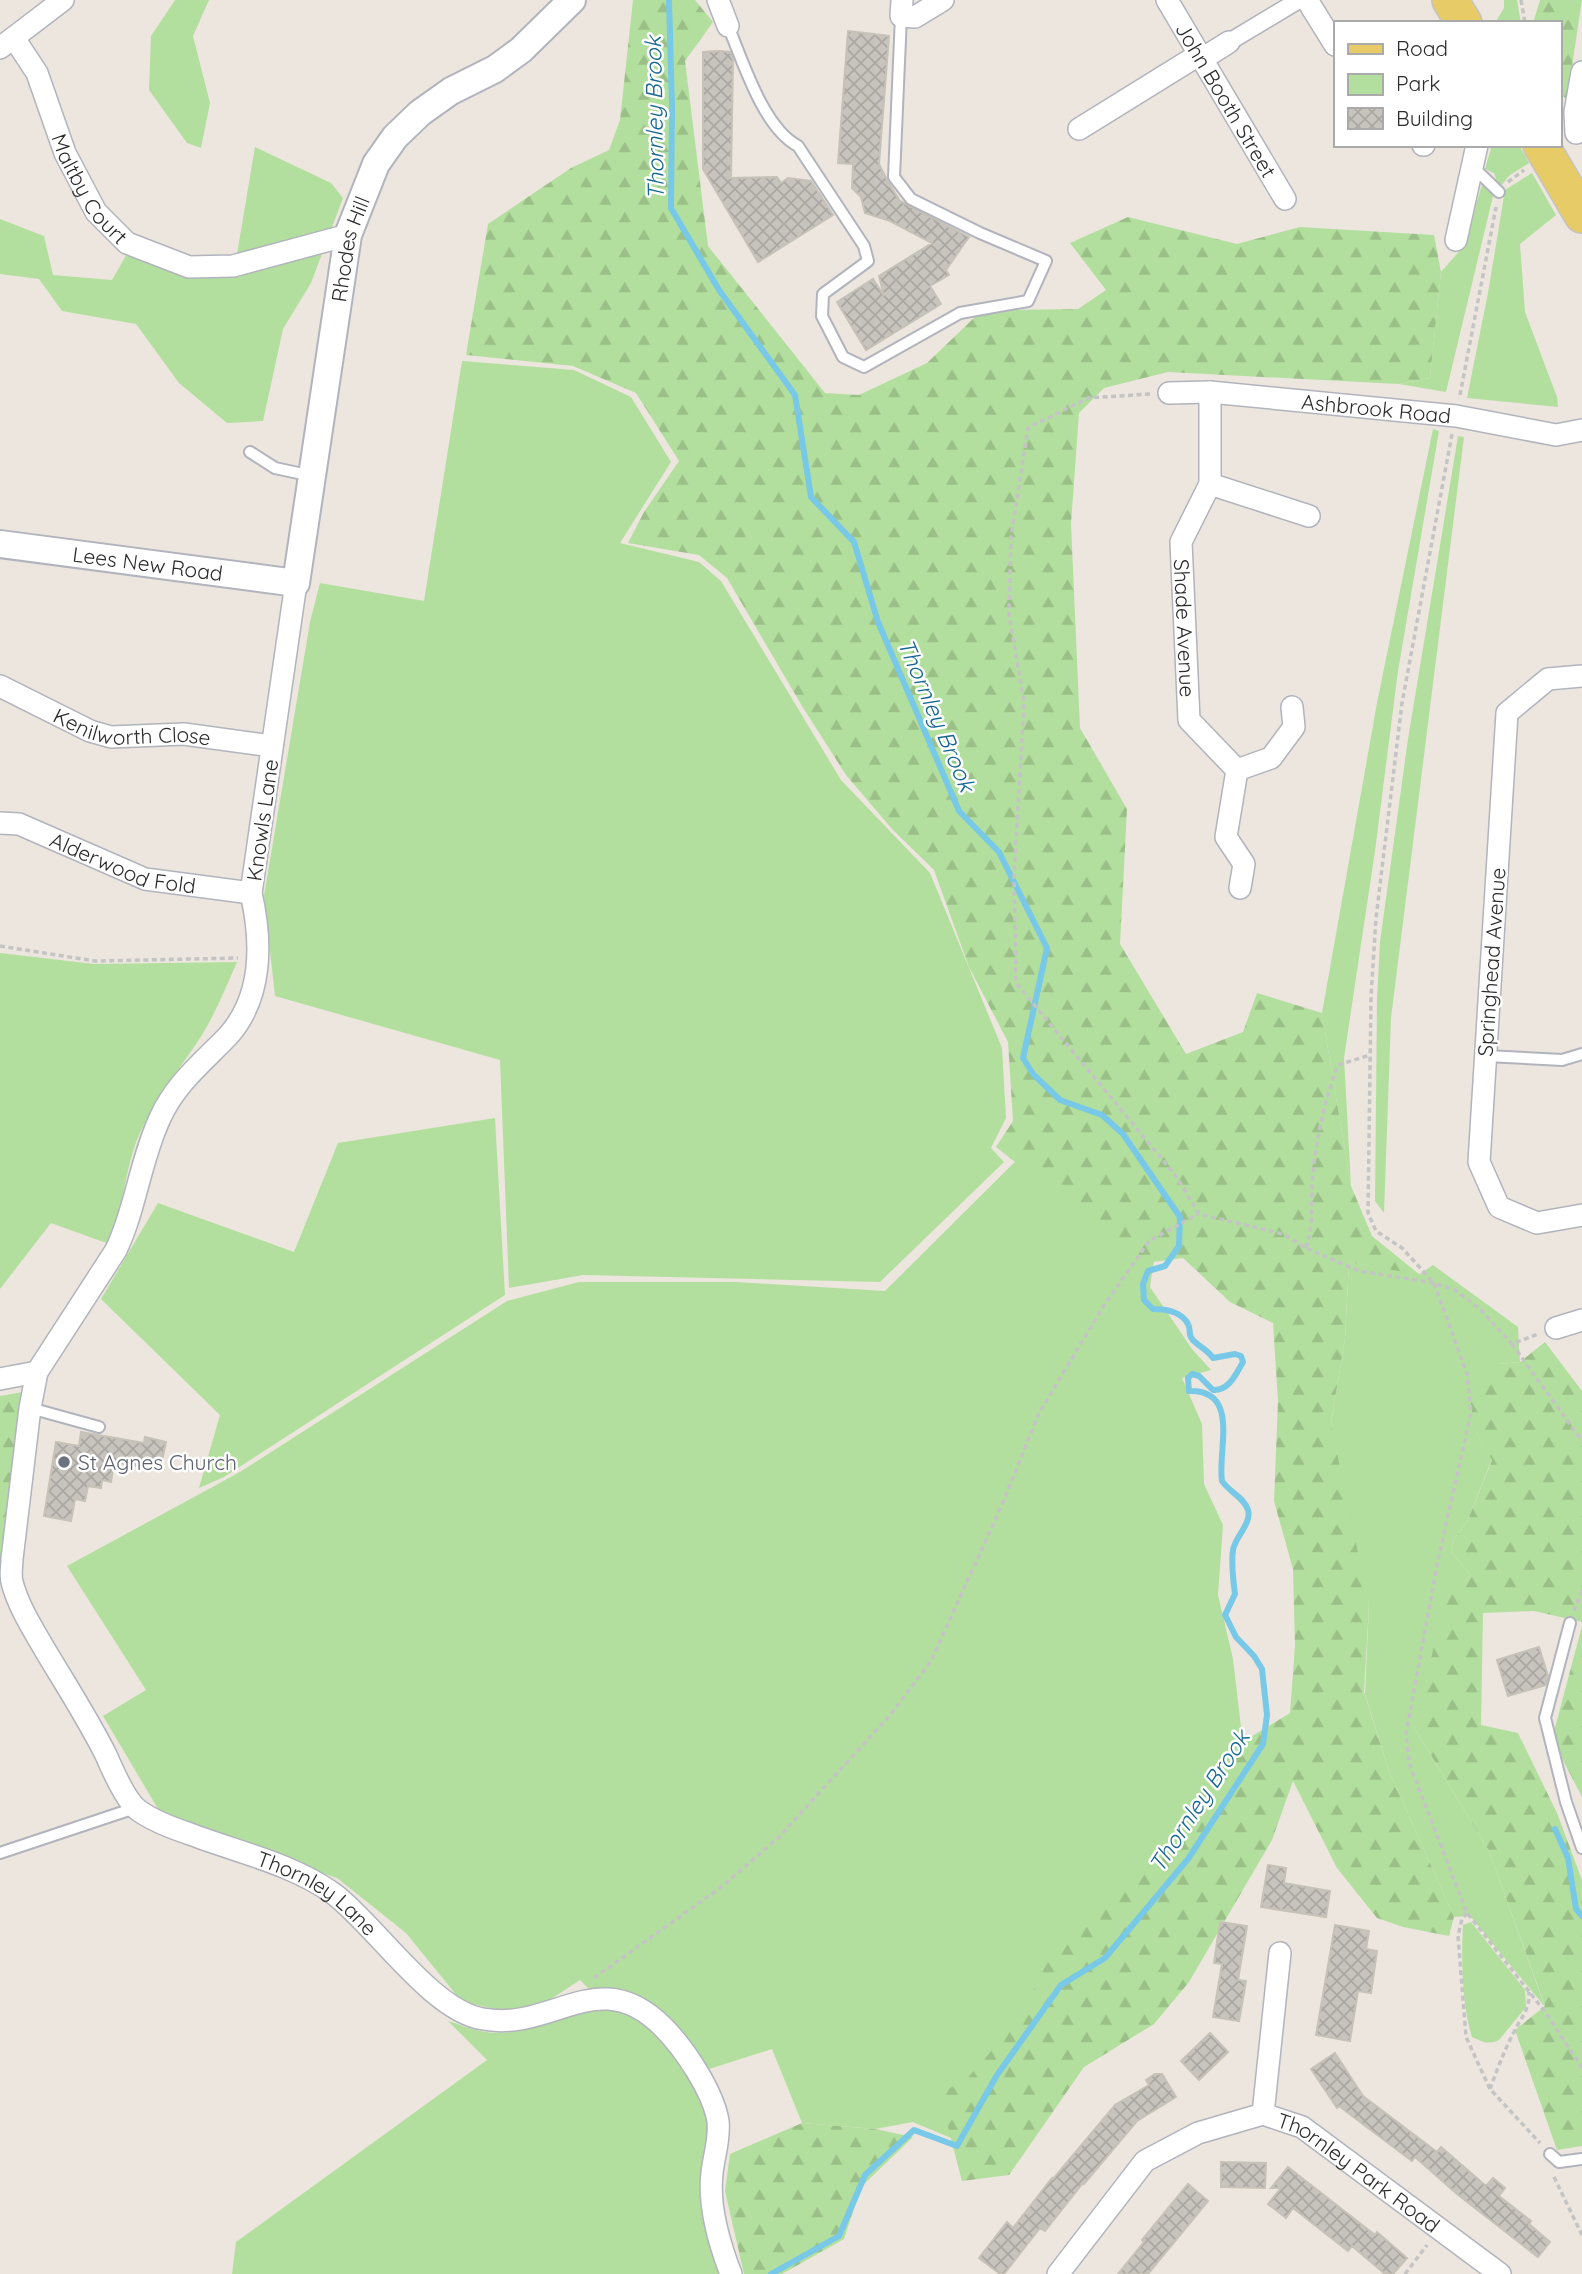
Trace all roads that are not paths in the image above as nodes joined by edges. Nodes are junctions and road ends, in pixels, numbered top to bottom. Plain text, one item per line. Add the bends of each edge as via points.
1 (63, 0) edge
2 (718, 0) edge
3 (943, 0) edge
4 (1167, 0) edge
5 (1299, 0) edge
6 (1307, 0) edge
7 (1450, 0) edge
8 (566, 2) edge
9 (902, 8) edge
10 (1463, 21) edge
11 (728, 26) joint
12 (1229, 42) joint
13 (7, 43) edge
14 (1334, 43) edge
15 (1201, 56) junction
16 (1582, 72) edge
17 (1079, 129) dead end
18 (1561, 140) edge
19 (1561, 145) edge
20 (1477, 147) edge
21 (1474, 168) junction
22 (1499, 192) road end
23 (1284, 199) dead end
24 (1582, 215) edge
25 (348, 235) junction
26 (1456, 240) dead end
27 (1210, 392) junction
28 (1169, 393) road end
29 (1582, 430) edge
30 (250, 452) dead end
31 (312, 476) junction
32 (1210, 484) junction
33 (1309, 516) dead end
34 (0, 544) edge
35 (296, 583) junction
36 (1582, 676) edge
37 (0, 686) edge
38 (1292, 707) dead end
39 (272, 746) junction
40 (1237, 770) junction
41 (0, 823) edge
42 (1240, 888) dead end
43 (251, 893) junction
44 (1582, 1054) edge
45 (1486, 1056) junction
46 (1582, 1215) edge
47 (1582, 1320) edge
48 (1556, 1328) road end
49 (37, 1372) junction
50 (0, 1379) edge
51 (30, 1408) junction
52 (99, 1427) dead end
53 (1570, 1623) road end
54 (135, 1808) junction
55 (1582, 1848) edge
56 (0, 1853) edge
57 (1280, 1953) dead end
58 (1263, 2113) junction
59 (1555, 2158) road end
60 (1582, 2160) edge
61 (732, 2274) edge
62 (1058, 2274) edge
63 (1500, 2274) edge

1 - 13 street, Maltby Court
2 - 11 street
3 - 9 street via 915,17
4 - 15 street, John Booth Street
5 - 12 street
6 - 14 street
7 - 10 main road
8 - 25 street, Rhodes Hill via 521,50 451,91 395,137 376,164
9 - 11 lane via 894,177 911,199 1046,261 1028,301 960,313 864,367 844,357 822,316 823,294 868,261 864,246 798,146 766,113
12 - 15 street
13 - 25 street, Maltby Court via 37,73 65,153 96,212 127,243 189,267 233,266
15 - 17 street
15 - 23 street, John Booth Street
16 - 18 street via 1575,112
19 - 24 main road
20 - 21 street
21 - 22 lane
21 - 26 street
25 - 31 street, Rhodes Hill
27 - 28 street, Ashbrook Road
27 - 29 street, Ashbrook Road via 1456,416 1556,435
27 - 32 street, Shade Avenue
30 - 31 lane via 275,468
31 - 35 street, Rhodes Hill
32 - 33 street
32 - 40 street, Shade Avenue via 1181,542 1189,720
34 - 35 street, Lees New Road
35 - 39 street, Knowls Lane
36 - 45 street, Springhead Avenue via 1548,679 1507,713
37 - 39 street, Kenilworth Close via 111,737 184,734
38 - 40 street via 1294,727 1271,758
39 - 43 street, Knowls Lane
40 - 42 street via 1226,837 1244,864
41 - 43 street, Alderwood Fold via 19,824 145,878
43 - 49 street, Knowls Lane via 258,922 251,995 230,1033 197,1065 162,1115 147,1148 116,1250
44 - 45 lane via 1562,1060
45 - 46 street, Springhead Avenue via 1479,1162 1499,1207 1537,1223
47 - 48 street
49 - 50 street
49 - 51 street
51 - 52 lane
51 - 54 street via 12,1581 34,1630
53 - 55 lane via 1545,1718
54 - 56 lane
54 - 61 street, Thornley Lane via 166,1825 311,1880 335,1895 440,1997 482,2019 522,2018 610,1997 623,2000 662,2025 681,2048 718,2121 712,2194 716,2228
57 - 58 street
58 - 62 street, Thornley Park Road via 1198,2133 1144,2161
58 - 63 street, Thornley Park Road via 1303,2127
59 - 60 lane

